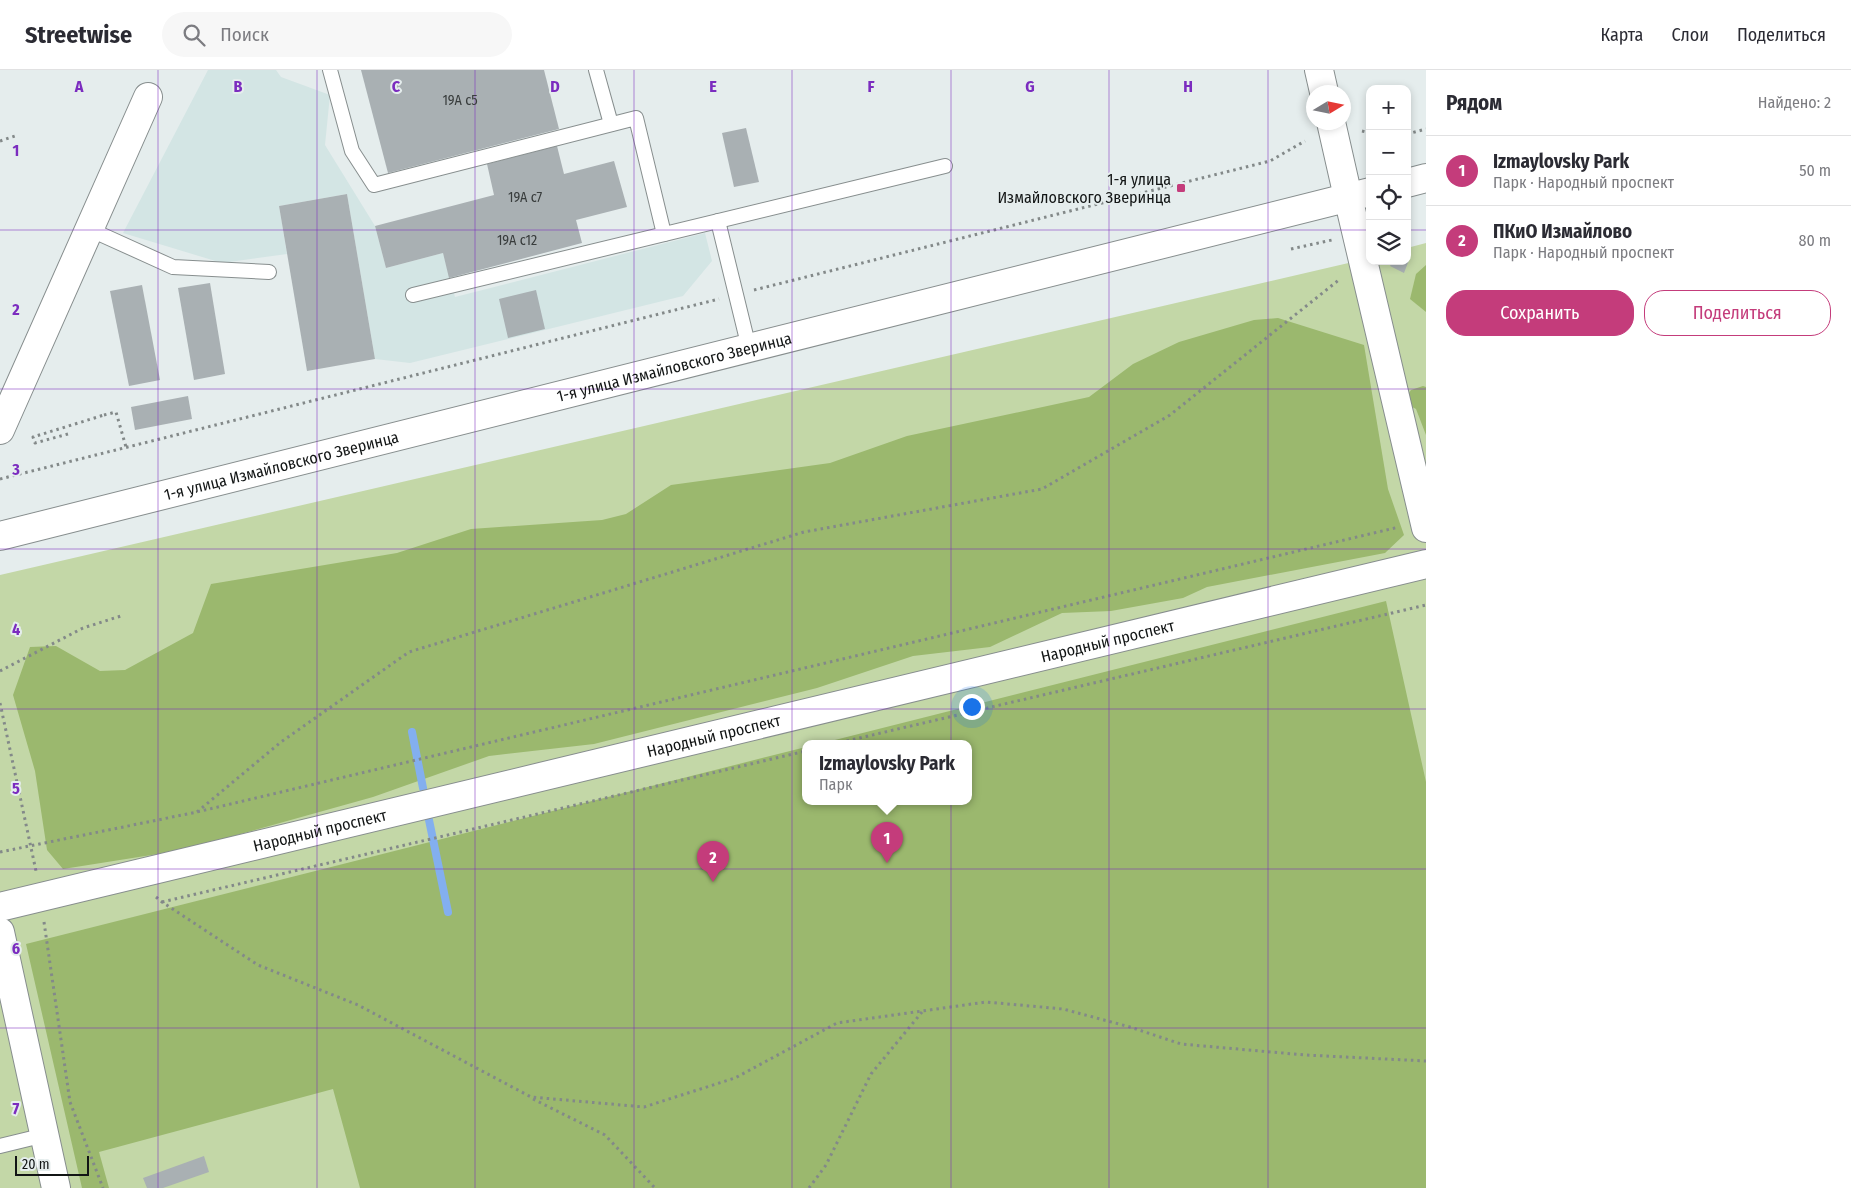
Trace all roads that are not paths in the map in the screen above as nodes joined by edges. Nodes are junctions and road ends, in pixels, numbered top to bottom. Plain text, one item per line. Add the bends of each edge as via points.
1 (330, 70) edge
2 (596, 70) edge
3 (1319, 70) edge
4 (1322, 85) edge
5 (148, 97) dead end
6 (611, 124) junction
7 (1334, 130) edge
8 (945, 166) dead end
9 (1426, 178) edge
10 (1411, 182) edge
11 (1359, 195) edge
12 (718, 221) junction
13 (90, 229) junction
14 (664, 234) junction
15 (269, 272) dead end
16 (413, 295) dead end
17 (749, 348) junction
18 (7, 396) edge
19 (0, 430) edge
20 (1425, 524) edge
21 (0, 536) edge
22 (1426, 564) edge
23 (0, 907) edge
24 (0, 932) edge
25 (45, 1135) junction
26 (0, 1146) edge
27 (56, 1188) edge

1 - 6 lane via 352,152 374,185
2 - 6 lane
3 - 4 street
5 - 13 street
6 - 14 lane via 636,118
7 - 11 street
8 - 12 lane
9 - 10 street
11 - 17 street, 1-я улица Измайловского Зверинца
11 - 20 street via 1363,260
12 - 14 lane
12 - 17 lane
13 - 15 lane via 173,267
13 - 18 street
14 - 16 lane
17 - 21 street, 1-я улица Измайловского Зверинца
18 - 19 street
22 - 23 street, Народный проспект
24 - 25 street
25 - 26 lane
25 - 27 street

